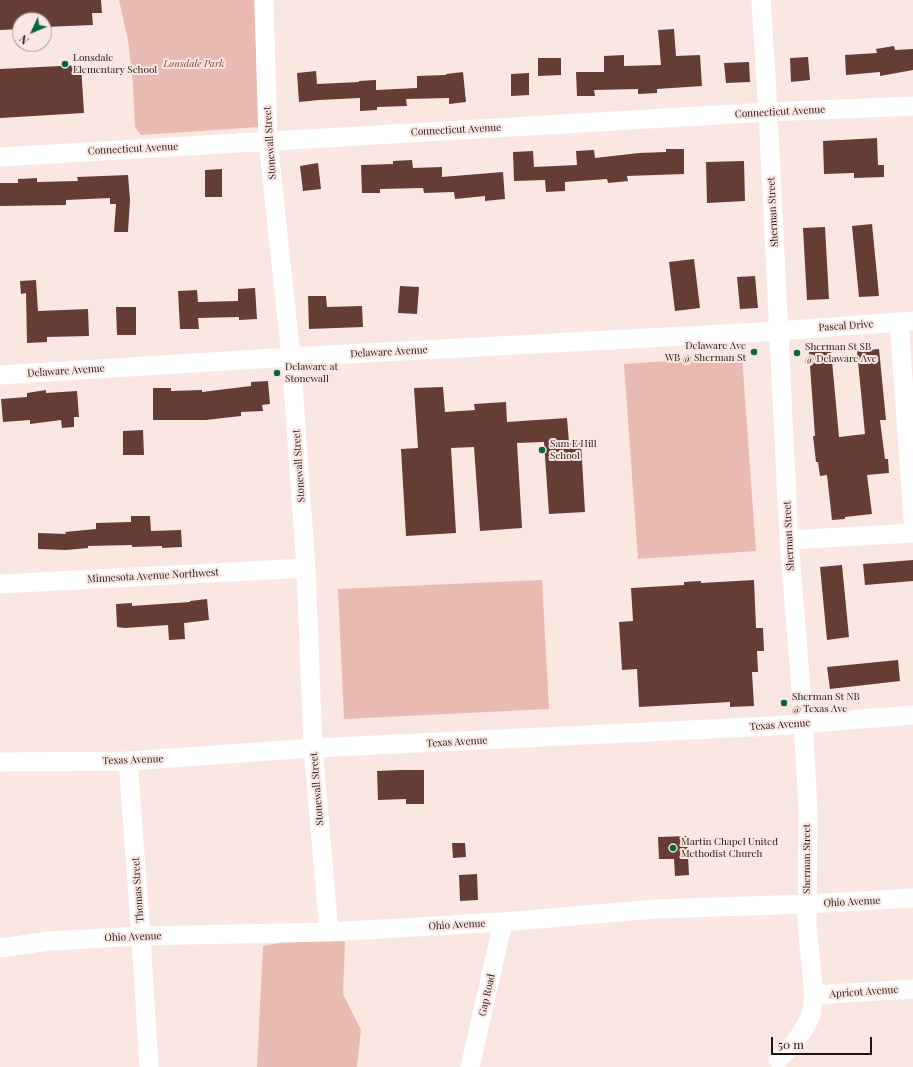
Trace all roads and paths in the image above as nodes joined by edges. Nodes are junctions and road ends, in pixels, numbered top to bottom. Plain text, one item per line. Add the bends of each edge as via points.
1 (264, 0) edge
2 (761, 0) edge
3 (913, 106) edge
4 (768, 112) junction
5 (268, 141) junction
6 (0, 157) edge
7 (906, 322) edge
8 (779, 331) junction
9 (291, 357) junction
10 (0, 375) edge
11 (913, 519) edge
12 (913, 533) edge
13 (789, 540) junction
14 (306, 568) junction
15 (0, 584) edge
16 (913, 715) edge
17 (803, 723) junction
18 (313, 748) junction
19 (128, 761) junction
20 (0, 762) edge
21 (913, 898) edge
22 (807, 904) junction
23 (504, 922) junction
24 (329, 932) junction
25 (142, 936) junction
26 (0, 948) edge
27 (913, 989) edge
28 (814, 996) junction
29 (778, 1059) dead end
30 (149, 1067) edge
31 (470, 1067) edge

1 - 5 street, Stonewall Street
2 - 4 street, Sherman Street
3 - 4 street, Connecticut Avenue
4 - 5 street, Connecticut Avenue
4 - 8 street, Sherman Street
5 - 6 street, Connecticut Avenue
5 - 9 street, Stonewall Street
7 - 8 street, Pascal Drive
7 - 11 street
8 - 9 street, Delaware Avenue
8 - 13 street, Sherman Street
9 - 10 street, Delaware Avenue
9 - 14 street, Stonewall Street
12 - 13 street
13 - 17 street, Sherman Street
14 - 15 street, Minnesota Avenue Northwest
14 - 18 street, Stonewall Street
16 - 17 street, Texas Avenue
17 - 18 street, Texas Avenue
17 - 22 street, Sherman Street via 808,810
18 - 19 street, Texas Avenue
18 - 24 street, Stonewall Street
19 - 20 street, Texas Avenue
19 - 25 street, Thomas Street
21 - 22 street, Ohio Avenue
22 - 23 street, Ohio Avenue via 655,908
22 - 28 street, Sherman Street
23 - 24 street, Ohio Avenue
23 - 31 street, Gap Road
24 - 25 street, Ohio Avenue
25 - 26 street, Ohio Avenue via 49,941
25 - 30 street, Thomas Street
27 - 28 street, Apricot Avenue
28 - 29 street, Sherman Street via 811,1016 802,1032

